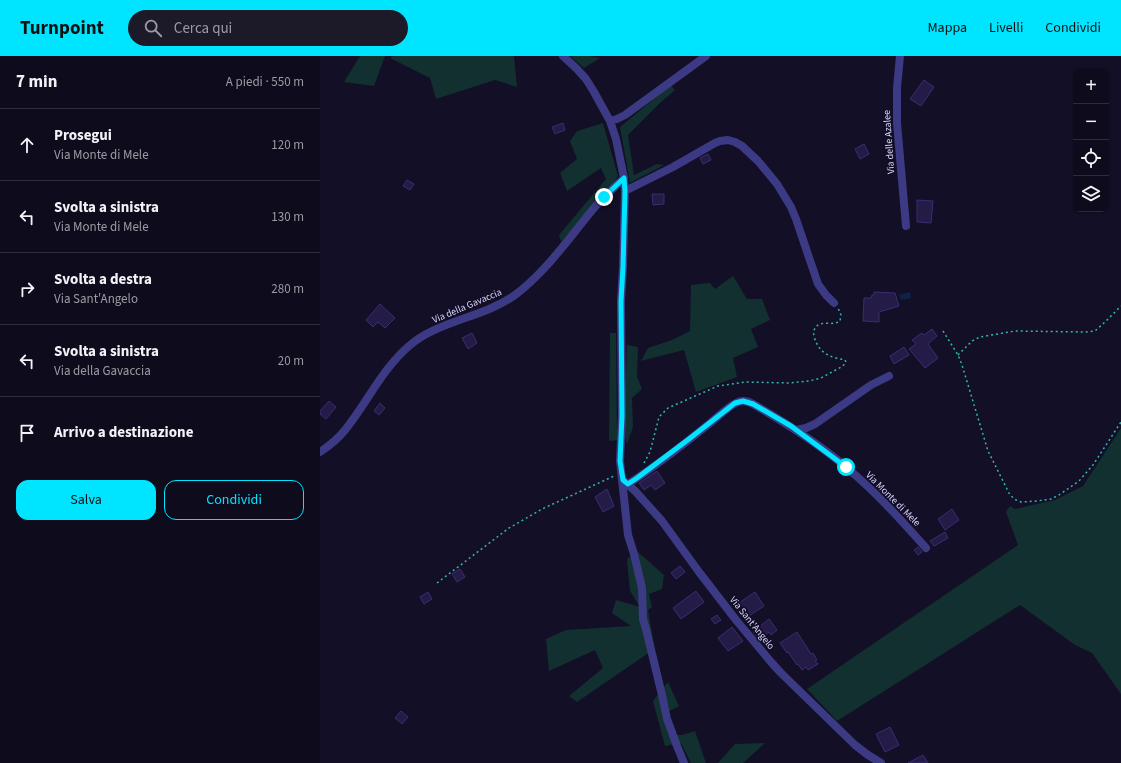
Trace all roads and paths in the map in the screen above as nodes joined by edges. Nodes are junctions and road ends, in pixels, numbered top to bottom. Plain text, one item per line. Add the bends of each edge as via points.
1 (563, 56) edge
2 (706, 56) edge
3 (900, 56) edge
4 (610, 121) junction
5 (624, 178) junction
6 (625, 191) junction
7 (906, 226) dead end
8 (834, 303) joint
9 (1121, 306) edge
10 (943, 331) dead end
11 (958, 355) junction
12 (889, 376) dead end
13 (1121, 422) edge
14 (796, 430) junction
15 (320, 452) edge
16 (641, 468) dead end
17 (624, 479) junction
18 (926, 548) dead end
19 (437, 583) dead end
20 (684, 763) edge
21 (881, 763) edge

1 - 4 street via 586,79
2 - 4 street via 625,115
3 - 7 street, Via delle Azalee via 897,123
4 - 5 street
5 - 6 street
5 - 15 street, Via della Gavaccia via 594,207 540,272 514,295 496,306 426,335 408,347 390,366 345,430
6 - 8 street via 715,143 728,140 738,144 758,161 777,184 791,207 818,284
6 - 17 street via 620,461
8 - 16 path via 841,312 840,321 817,325 814,334 816,343 824,353 845,360 843,366 821,378 809,381 745,382 718,386 668,408 659,417 650,452
9 - 11 path via 1095,331 1016,331 980,337
10 - 11 path
11 - 13 path via 988,451 1010,494 1016,500 1021,502 1051,499 1079,481 1093,465
12 - 14 street via 871,385 815,424
14 - 17 street, Via Monte di Mele via 753,404 746,401 738,402 655,466
14 - 18 street, Via Monte di Mele via 846,467 894,512
17 - 19 path via 542,508 509,528
17 - 20 street via 628,535 642,588 643,619 667,719
17 - 21 street, Via Sant'Angelo via 662,521 731,614 776,668 855,745

